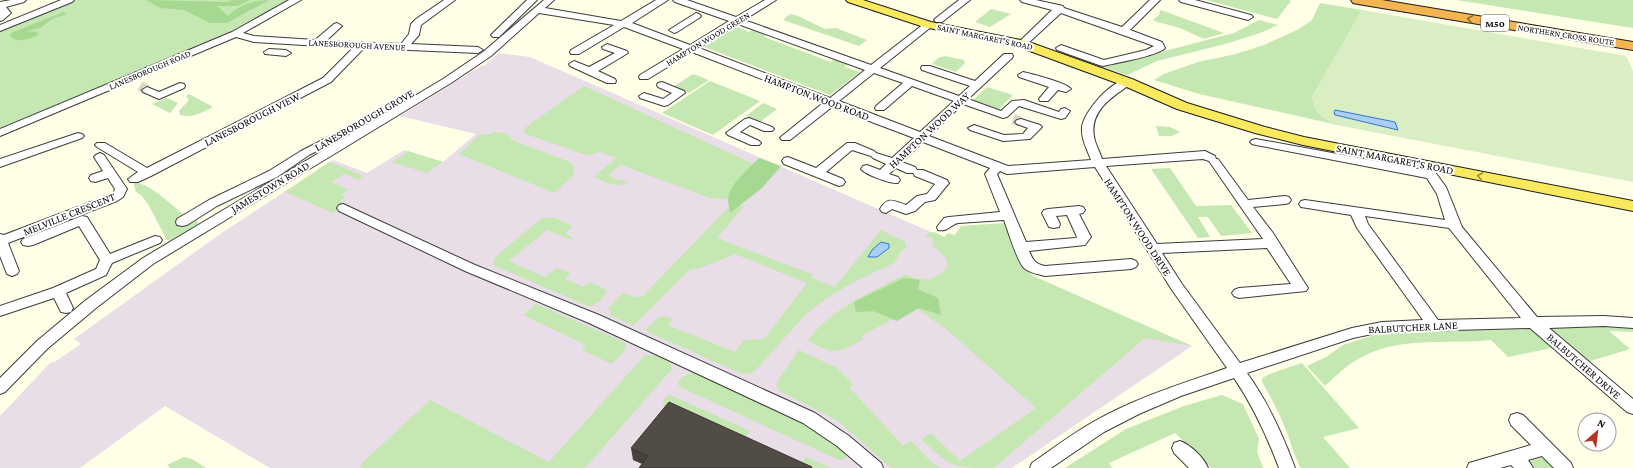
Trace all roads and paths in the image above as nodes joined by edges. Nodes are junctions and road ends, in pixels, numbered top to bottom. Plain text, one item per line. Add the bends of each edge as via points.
1 (21, 0) edge
2 (69, 0) edge
3 (296, 0) edge
4 (450, 0) edge
5 (550, 0) edge
6 (663, 0) edge
7 (678, 0) edge
8 (771, 0) edge
9 (852, 0) edge
10 (965, 0) edge
11 (1025, 0) edge
12 (1155, 0) edge
13 (1184, 0) edge
14 (1358, 0) edge
15 (1421, 0) edge
16 (0, 5) edge
17 (535, 5) edge
18 (1060, 8) junction
19 (701, 14) junction
20 (1248, 17) dead end
21 (0, 18) edge
22 (939, 20) dead end
23 (737, 21) junction
24 (622, 23) junction
25 (928, 25) junction
26 (337, 26) dead end
27 (0, 28) edge
28 (1124, 30) junction
29 (668, 33) junction
30 (235, 34) junction
31 (1633, 35) edge
32 (290, 42) junction
33 (318, 43) junction
34 (600, 44) junction
35 (1022, 44) junction
36 (360, 46) junction
37 (1633, 46) edge
38 (403, 47) junction
39 (692, 48) junction
40 (1061, 48) dead end
41 (478, 50) junction
42 (277, 52) dead end
43 (575, 52) dead end
44 (1008, 56) dead end
45 (574, 64) dead end
46 (926, 68) dead end
47 (873, 69) junction
48 (590, 71) junction
49 (1023, 75) dead end
50 (127, 80) junction
51 (611, 81) dead end
52 (1127, 82) junction
53 (910, 83) junction
54 (977, 85) junction
55 (180, 86) dead end
56 (644, 96) dead end
57 (960, 101) junction
58 (831, 102) junction
59 (1040, 102) junction
60 (874, 112) junction
61 (1065, 112) dead end
62 (1012, 119) junction
63 (974, 128) dead end
64 (0, 133) edge
65 (1296, 134) junction
66 (78, 136) dead end
67 (921, 137) junction
68 (754, 142) dead end
69 (1256, 142) dead end
70 (788, 160) dead end
71 (0, 163) edge
72 (894, 163) junction
73 (1098, 163) junction
74 (998, 167) junction
75 (867, 169) dead end
76 (111, 173) junction
77 (146, 173) junction
78 (818, 173) junction
79 (881, 175) junction
80 (96, 178) dead end
81 (134, 179) dead end
82 (894, 180) dead end
83 (839, 182) dead end
84 (1633, 195) edge
85 (1285, 200) dead end
86 (1245, 204) junction
87 (1305, 204) dead end
88 (1633, 206) edge
89 (343, 208) dead end
90 (886, 209) dead end
91 (1356, 212) junction
92 (1008, 216) junction
93 (182, 222) dead end
94 (1454, 225) junction
95 (943, 227) dead end
96 (1060, 234) junction
97 (1, 240) edge
98 (155, 240) dead end
99 (28, 242) dead end
100 (1271, 243) junction
101 (1021, 247) junction
102 (1153, 249) junction
103 (107, 260) junction
104 (1130, 264) dead end
105 (12, 271) dead end
106 (58, 291) junction
107 (1239, 294) dead end
108 (66, 308) dead end
109 (0, 311) edge
110 (1534, 323) junction
111 (1633, 323) edge
112 (1434, 325) junction
113 (1237, 371) junction
114 (0, 388) edge
115 (1633, 408) edge
116 (1517, 420) dead end
117 (1180, 448) dead end
118 (1545, 448) junction
119 (1520, 463) edge
120 (875, 468) edge
121 (1038, 468) edge
122 (1200, 468) edge
123 (1287, 468) edge
124 (1475, 468) edge
125 (1565, 468) edge

1 - 16 street
2 - 27 street
3 - 30 street, LANESBOROUGH ROAD
4 - 38 street via 416,24 414,35
5 - 17 street, JAMESTOWN ROAD
6 - 24 street
7 - 19 street
8 - 23 street, HAMPTON WOOD GREEN
9 - 25 main road, SAINT MARGARET'S ROAD
10 - 22 street
11 - 18 street
12 - 28 street
13 - 20 street
37 -> 14 highway, NORTHERN CROSS ROUTE / M50
15 - 31 highway, NORTHERN CROSS ROUTE / M50
16 - 21 street via 6,13
17 - 24 street, HAMPTON WOOD ROAD
17 - 41 street, LANESBOROUGH GROVE
17 - 114 street, JAMESTOWN ROAD via 487,54 447,81 148,261 42,345
18 - 28 street
18 - 35 street
19 - 23 street
19 - 29 street
23 - 39 street, HAMPTON WOOD GREEN
23 - 47 street
24 - 29 street, HAMPTON WOOD ROAD
24 - 34 street
25 - 35 main road, SAINT MARGARET'S ROAD
25 - 47 street
26 - 33 street
28 - 40 street via 1159,44 1160,48 1103,63
29 - 39 street, HAMPTON WOOD ROAD
30 - 32 street, LANESBOROUGH AVENUE via 254,39
30 - 50 street, LANESBOROUGH ROAD
32 - 33 street, LANESBOROUGH AVENUE
32 - 42 street
33 - 36 street, LANESBOROUGH AVENUE
34 - 43 street
34 - 48 street via 623,53
35 - 52 main road, SAINT MARGARET'S ROAD
36 - 38 street, LANESBOROUGH AVENUE
36 - 77 street, LANESBOROUGH VIEW via 327,80
38 - 41 street, LANESBOROUGH AVENUE
39 - 56 street, HAMPTON WOOD GREEN via 644,77 680,93 664,104
39 - 58 street, HAMPTON WOOD ROAD
41 - 93 street, LANESBOROUGH GROVE via 460,64 369,119 305,153 256,184 214,203 198,217
44 - 54 street, HAMPTON WOOD WAY
45 - 48 street
46 - 54 street
47 - 53 street
47 - 58 street
48 - 51 street
49 - 59 street via 1061,87
50 - 55 street via 159,96
50 - 64 street, LANESBOROUGH ROAD
52 - 65 main road, SAINT MARGARET'S ROAD via 1182,106 1218,118
52 - 73 street, HAMPTON WOOD DRIVE via 1104,98 1091,115 1088,127 1089,141
53 - 57 street
53 - 60 street
54 - 57 street, HAMPTON WOOD WAY
57 - 62 street
57 - 67 street, HAMPTON WOOD WAY
58 - 60 street, HAMPTON WOOD ROAD
58 - 68 street via 787,137 749,121 732,133
59 - 61 street via 1061,116
59 - 62 street via 1016,103
60 - 67 street, HAMPTON WOOD ROAD
62 - 63 street via 1036,127 1026,137 1003,138
65 - 84 main road, SAINT MARGARET'S ROAD
88 -> 65 main road, SAINT MARGARET'S ROAD
66 - 71 street via 53,141
67 - 72 street, HAMPTON WOOD WAY
67 - 74 street, HAMPTON WOOD ROAD
69 - 94 street, BALBUTCHER DRIVE via 1431,176 1439,183
70 - 78 street
72 - 78 street via 851,146
72 - 79 street, HAMPTON WOOD WAY
72 - 90 street via 943,183 931,197 920,199 911,208 906,210 890,204
73 - 74 street, HAMPTON WOOD ROAD via 1007,170
73 - 86 street, HAMPTON WOOD ROAD via 1204,155 1212,160
73 - 102 street, HAMPTON WOOD DRIVE
74 - 92 street via 991,174
75 - 79 street
76 - 77 street, MELVILLE CRESCENT via 100,151
76 - 80 street
76 - 97 street, MELVILLE CRESCENT via 121,189 113,198
77 - 81 street, LANESBOROUGH VIEW
78 - 83 street
79 - 82 street
85 - 86 street
86 - 100 street
87 - 91 street
89 - 120 street via 470,268 594,319 809,418 843,441
91 - 94 street
91 - 112 street via 1362,225
92 - 95 street via 958,219 949,221
92 - 101 street
94 - 110 street, BALBUTCHER DRIVE
96 - 96 street via 1080,242 1084,237 1075,211 1048,213
96 - 101 street
97 - 105 street
98 - 103 street
99 - 103 street via 82,220
100 - 102 street
100 - 107 street via 1302,288
101 - 104 street via 1028,264 1045,271
102 - 113 street, HAMPTON WOOD DRIVE
103 - 106 street via 101,272
106 - 108 street
106 - 109 street
110 - 111 street, BALBUTCHER LANE via 1604,320
110 - 112 street, BALBUTCHER LANE
110 - 115 street, BALBUTCHER DRIVE
112 - 113 street, BALBUTCHER LANE via 1382,327 1352,333
113 - 121 street, BALBUTCHER LANE via 1175,392 1098,427
113 - 123 street via 1257,400
116 - 118 street
117 - 122 street
118 - 119 street
118 - 125 street
119 - 124 street

